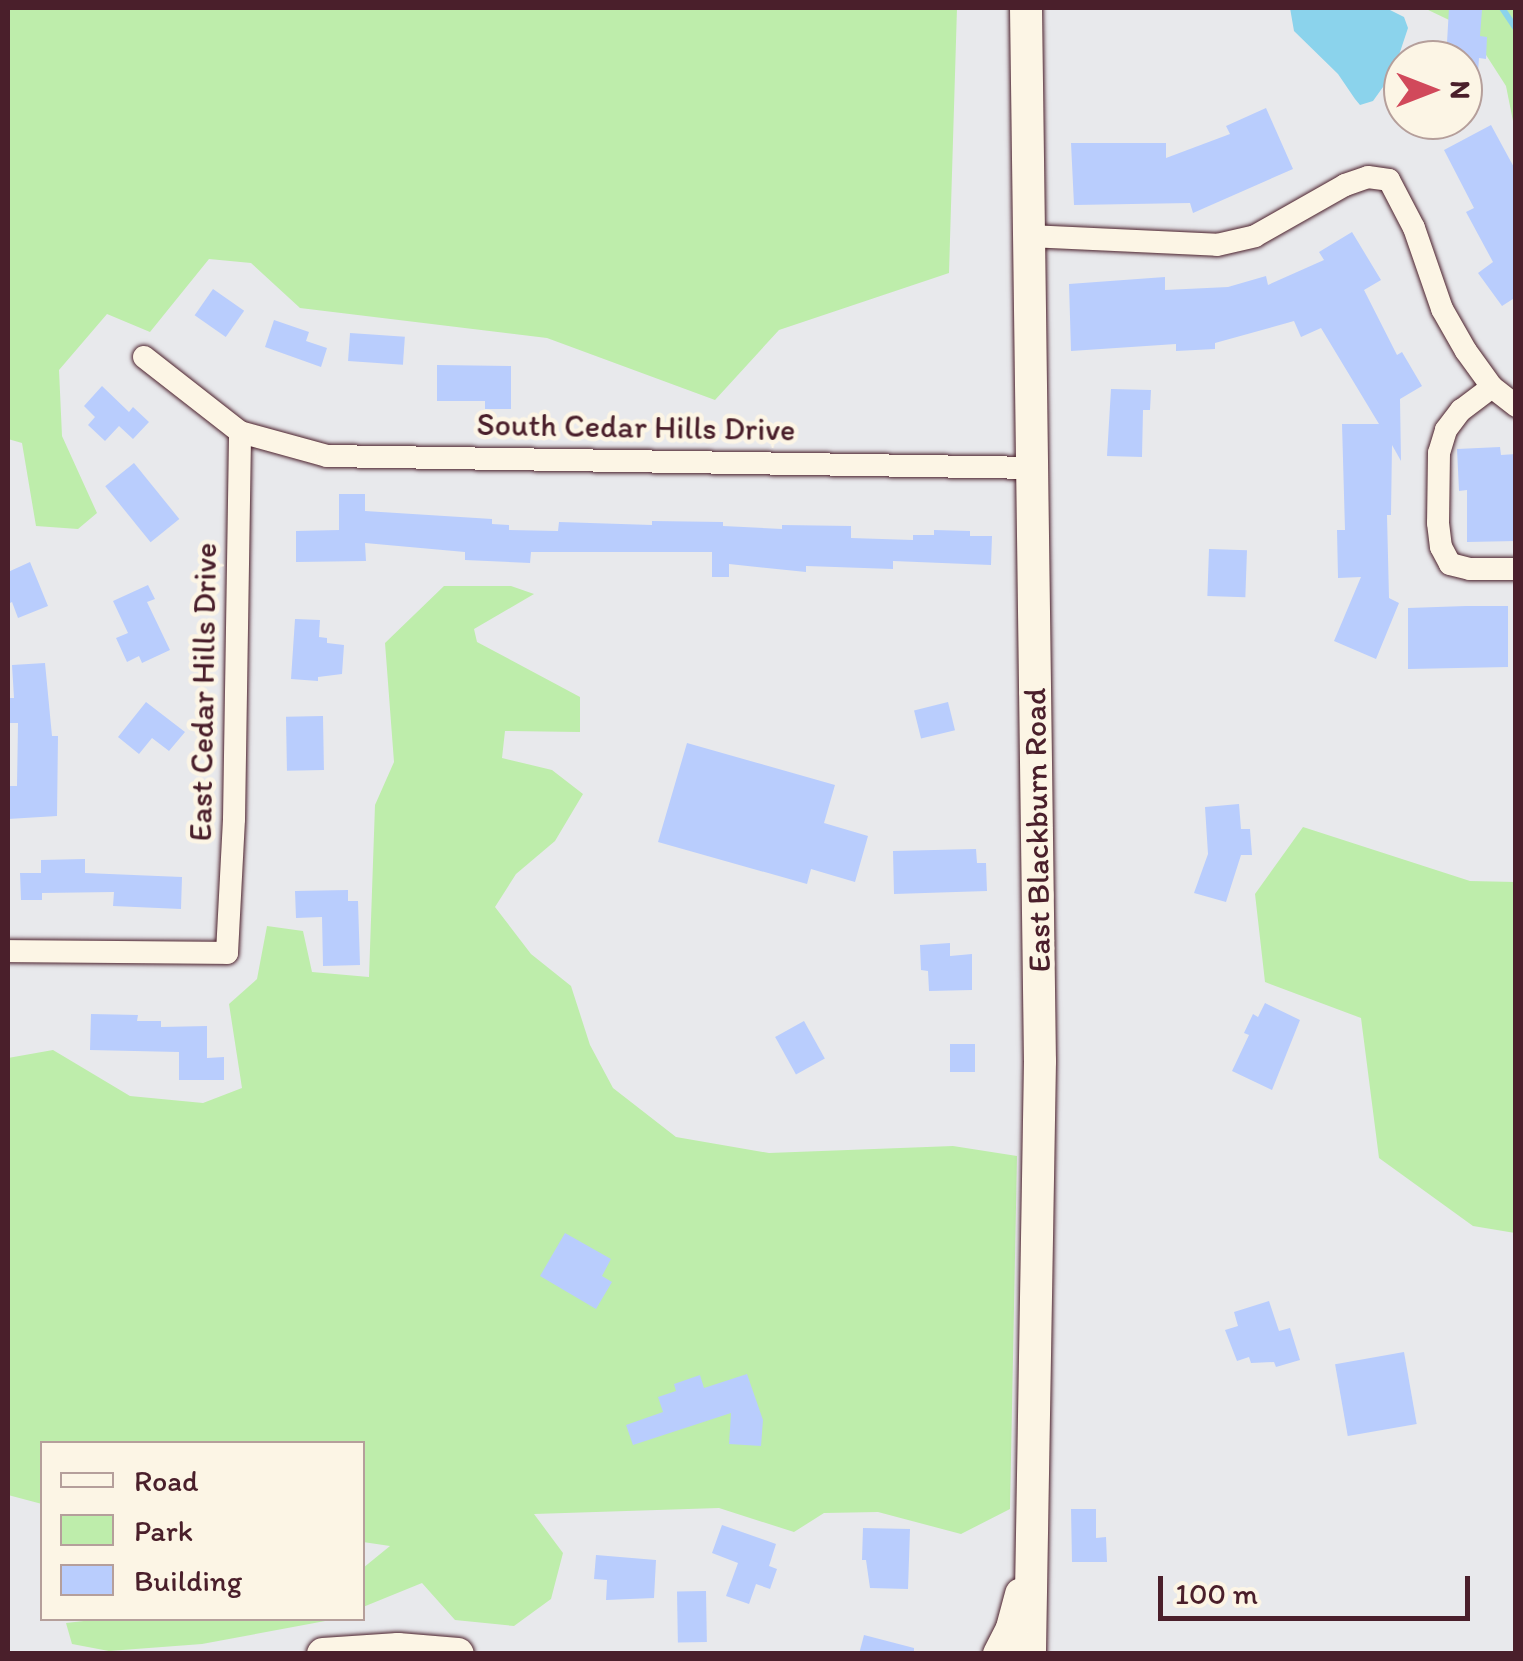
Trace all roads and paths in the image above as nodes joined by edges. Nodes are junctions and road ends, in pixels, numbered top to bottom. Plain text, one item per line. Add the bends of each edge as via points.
1 (1026, 8) edge
2 (1028, 236) junction
3 (144, 357) dead end
4 (1492, 387) junction
5 (1516, 406) edge
6 (240, 432) junction
7 (1034, 468) junction
8 (1516, 569) edge
9 (8, 951) edge
10 (1032, 1551) junction
11 (323, 1654) edge
12 (458, 1654) edge
13 (999, 1654) edge
14 (1030, 1654) edge

1 - 2 street, East Blackburn Road
2 - 4 street via 1216,246 1255,236 1345,185 1368,177 1390,180 1442,309
2 - 7 street, East Blackburn Road
3 - 6 street
4 - 5 street
4 - 8 street via 1446,430 1439,453 1441,547 1450,564
6 - 7 street, South Cedar Hills Drive via 327,456
6 - 9 street, East Cedar Hills Drive via 226,953
7 - 10 street, East Blackburn Road via 1040,1061
10 - 13 street
10 - 14 street, East Blackburn Road
11 - 12 street

